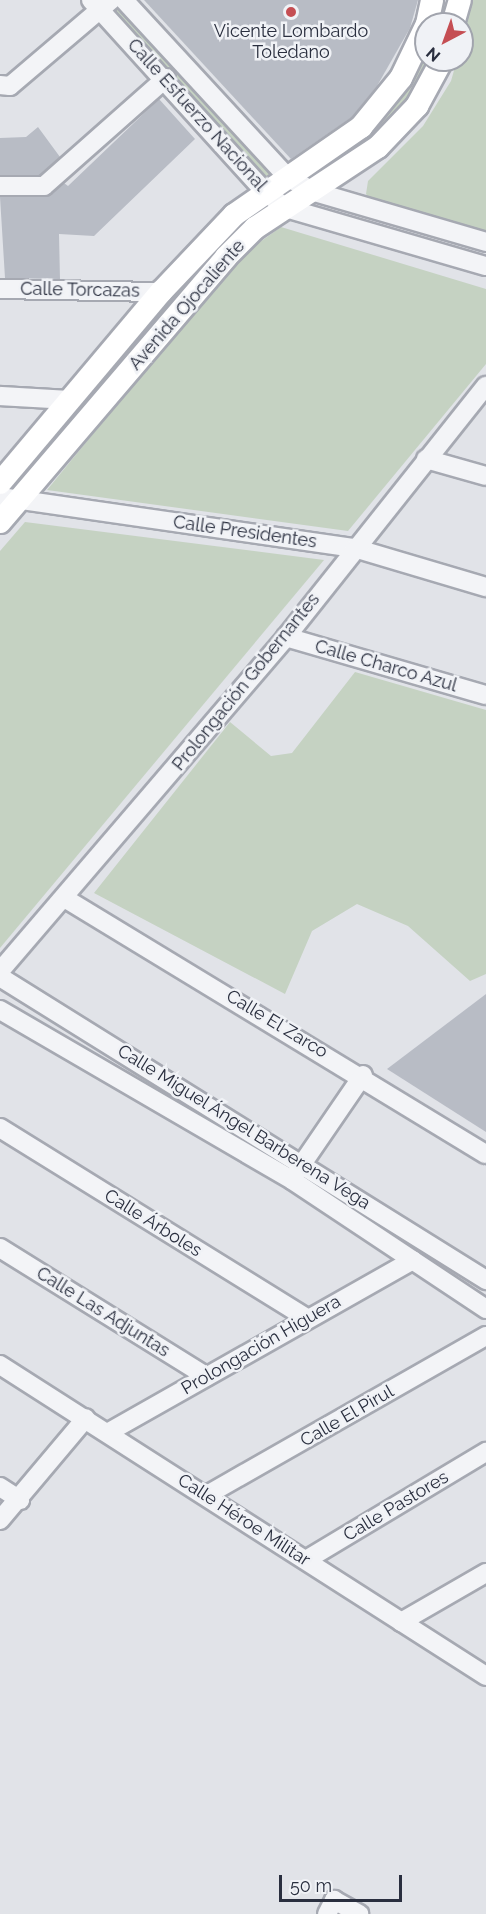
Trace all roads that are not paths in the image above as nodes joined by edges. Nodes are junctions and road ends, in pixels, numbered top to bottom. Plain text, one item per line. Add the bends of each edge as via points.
1 (124, 0) edge
2 (101, 3) edge
3 (414, 50) edge
4 (435, 72) edge
5 (166, 78) junction
6 (0, 85) edge
7 (288, 178) junction
8 (0, 186) edge
9 (265, 192) junction
10 (315, 192) junction
11 (286, 208) junction
12 (486, 242) edge
13 (486, 266) edge
14 (0, 289) edge
15 (160, 292) junction
16 (486, 386) edge
17 (0, 396) edge
18 (69, 400) junction
19 (426, 459) junction
20 (486, 476) edge
21 (0, 483) edge
22 (9, 498) edge
23 (0, 522) edge
24 (354, 548) junction
25 (486, 587) edge
26 (286, 637) junction
27 (486, 695) edge
28 (66, 899) junction
29 (0, 971) edge
30 (0, 977) edge
31 (0, 1010) edge
32 (363, 1075) junction
33 (0, 1128) edge
34 (486, 1154) edge
35 (303, 1161) junction
36 (292, 1180) junction
37 (0, 1248) edge
38 (413, 1260) junction
39 (486, 1280) edge
40 (486, 1309) edge
41 (306, 1318) junction
42 (486, 1336) edge
43 (0, 1365) edge
44 (206, 1376) junction
45 (86, 1418) junction
46 (109, 1432) junction
47 (486, 1452) edge
48 (0, 1487) edge
49 (207, 1495) junction
50 (20, 1500) junction
51 (0, 1520) edge
52 (306, 1560) junction
53 (486, 1573) edge
54 (400, 1622) junction
55 (486, 1676) edge
56 (327, 1914) edge
57 (359, 1914) edge

1 - 7 street, Calle Esfuerzo Nacional
2 - 5 street, Calle Esfuerzo Nacional
2 - 6 street via 10,86
3 - 7 main road, Avenida Ojocaliente via 401,78 361,127
4 - 10 main road, Avenida Ojocaliente via 417,106 386,139
5 - 8 street via 44,186
5 - 9 street, Calle Esfuerzo Nacional
7 - 9 main road, Avenida Ojocaliente
7 - 10 street, Calle Esfuerzo Nacional
9 - 11 street, Calle Esfuerzo Nacional
9 - 15 main road, Avenida Ojocaliente via 234,215
10 - 11 main road, Avenida Ojocaliente
10 - 12 street, Calle Esfuerzo Nacional
11 - 13 street, Calle Esfuerzo Nacional
11 - 22 main road, Avenida Ojocaliente via 226,257
14 - 15 street, Calle Torcazas
15 - 18 main road, Avenida Ojocaliente
16 - 19 street, Prolongación Gobernantes
17 - 18 street
18 - 21 main road, Avenida Ojocaliente
19 - 20 street
19 - 24 street, Prolongación Gobernantes
22 - 23 main road, Avenida Ojocaliente
22 - 24 street, Calle Presidentes
24 - 25 street, Calle Presidentes
24 - 26 street, Prolongación Gobernantes
26 - 27 street, Calle Charco Azul
26 - 28 street, Prolongación Gobernantes
28 - 29 street, Prolongación Gobernantes
28 - 32 street, Calle El Zarco
30 - 35 street, Calle Miguel Ángel Barberena Vega
31 - 36 street, Calle Miguel Ángel Barberena Vega
32 - 34 street, Calle El Zarco
32 - 35 street
33 - 41 street, Calle Árboles
35 - 36 street
35 - 39 street, Calle Miguel Ángel Barberena Vega
36 - 38 street, Calle Miguel Ángel Barberena Vega
37 - 44 street, Calle Las Adjuntas
38 - 40 street, Calle Miguel Ángel Barberena Vega
38 - 41 street, Prolongación Higuera
41 - 44 street, Prolongación Higuera
42 - 49 street, Calle El Pirul
43 - 45 street, Calle Héroe Militar
44 - 46 street, Prolongación Higuera
45 - 46 street, Calle Héroe Militar
45 - 50 street
46 - 49 street, Calle Héroe Militar
47 - 52 street, Calle Pastores
48 - 50 street
49 - 52 street, Calle Héroe Militar
50 - 51 street
52 - 54 street, Calle Héroe Militar
53 - 54 street
54 - 55 street, Calle Héroe Militar
56 - 57 street via 334,1900

